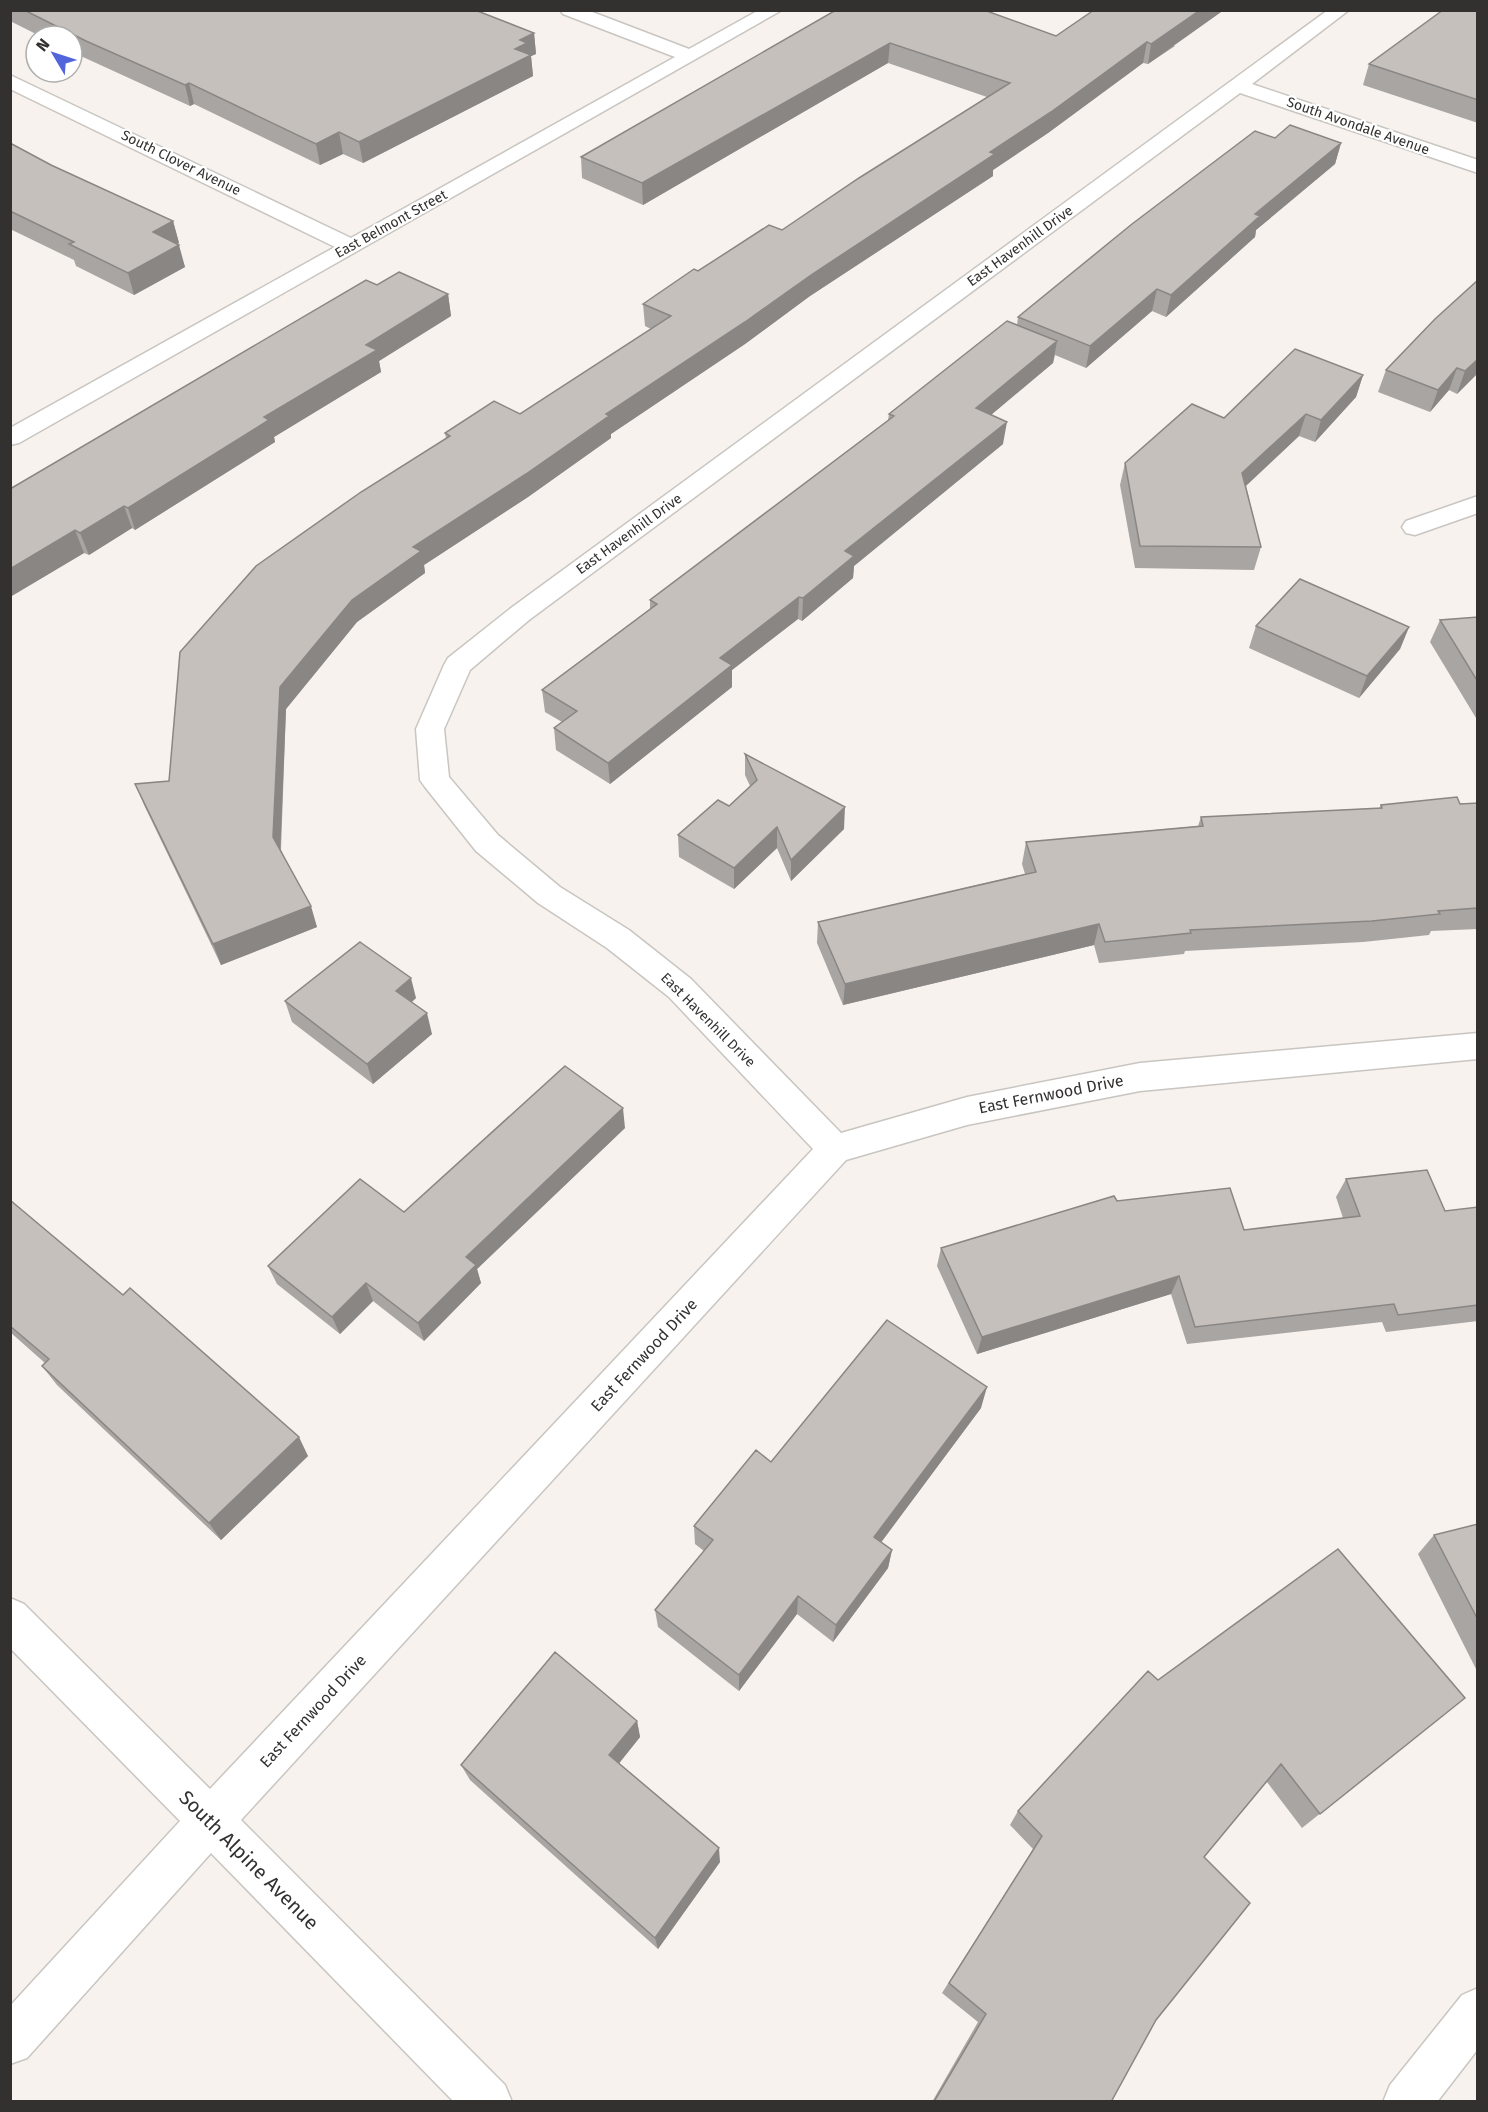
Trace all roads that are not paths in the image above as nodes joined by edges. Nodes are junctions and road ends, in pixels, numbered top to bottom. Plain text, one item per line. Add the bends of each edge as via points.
1 (570, 10) edge
2 (772, 10) edge
3 (1340, 10) edge
4 (690, 56) junction
5 (10, 81) edge
6 (1238, 86) junction
7 (1478, 167) edge
8 (351, 246) junction
9 (10, 438) edge
10 (1478, 504) edge
11 (1415, 527) dead end
12 (1478, 1046) edge
13 (835, 1149) junction
14 (10, 1618) edge
15 (211, 1820) junction
16 (1478, 2011) edge
17 (10, 2040) edge
18 (488, 2102) edge
19 (1407, 2102) edge

1 - 4 street
2 - 4 street, East Belmont Street
3 - 6 street, East Havenhill Drive
4 - 8 street, East Belmont Street
5 - 8 street, South Clover Avenue
6 - 7 street, South Avondale Avenue
6 - 13 street, East Havenhill Drive via 520,614 458,666 430,729 435,780 487,843 549,896 618,939 680,988
8 - 9 street, East Belmont Street
10 - 11 street
12 - 13 street, East Fernwood Drive via 1140,1077 967,1111
13 - 15 street, East Fernwood Drive
14 - 15 street, South Alpine Avenue
15 - 17 street, East Fernwood Drive
15 - 18 street, South Alpine Avenue
16 - 19 street

